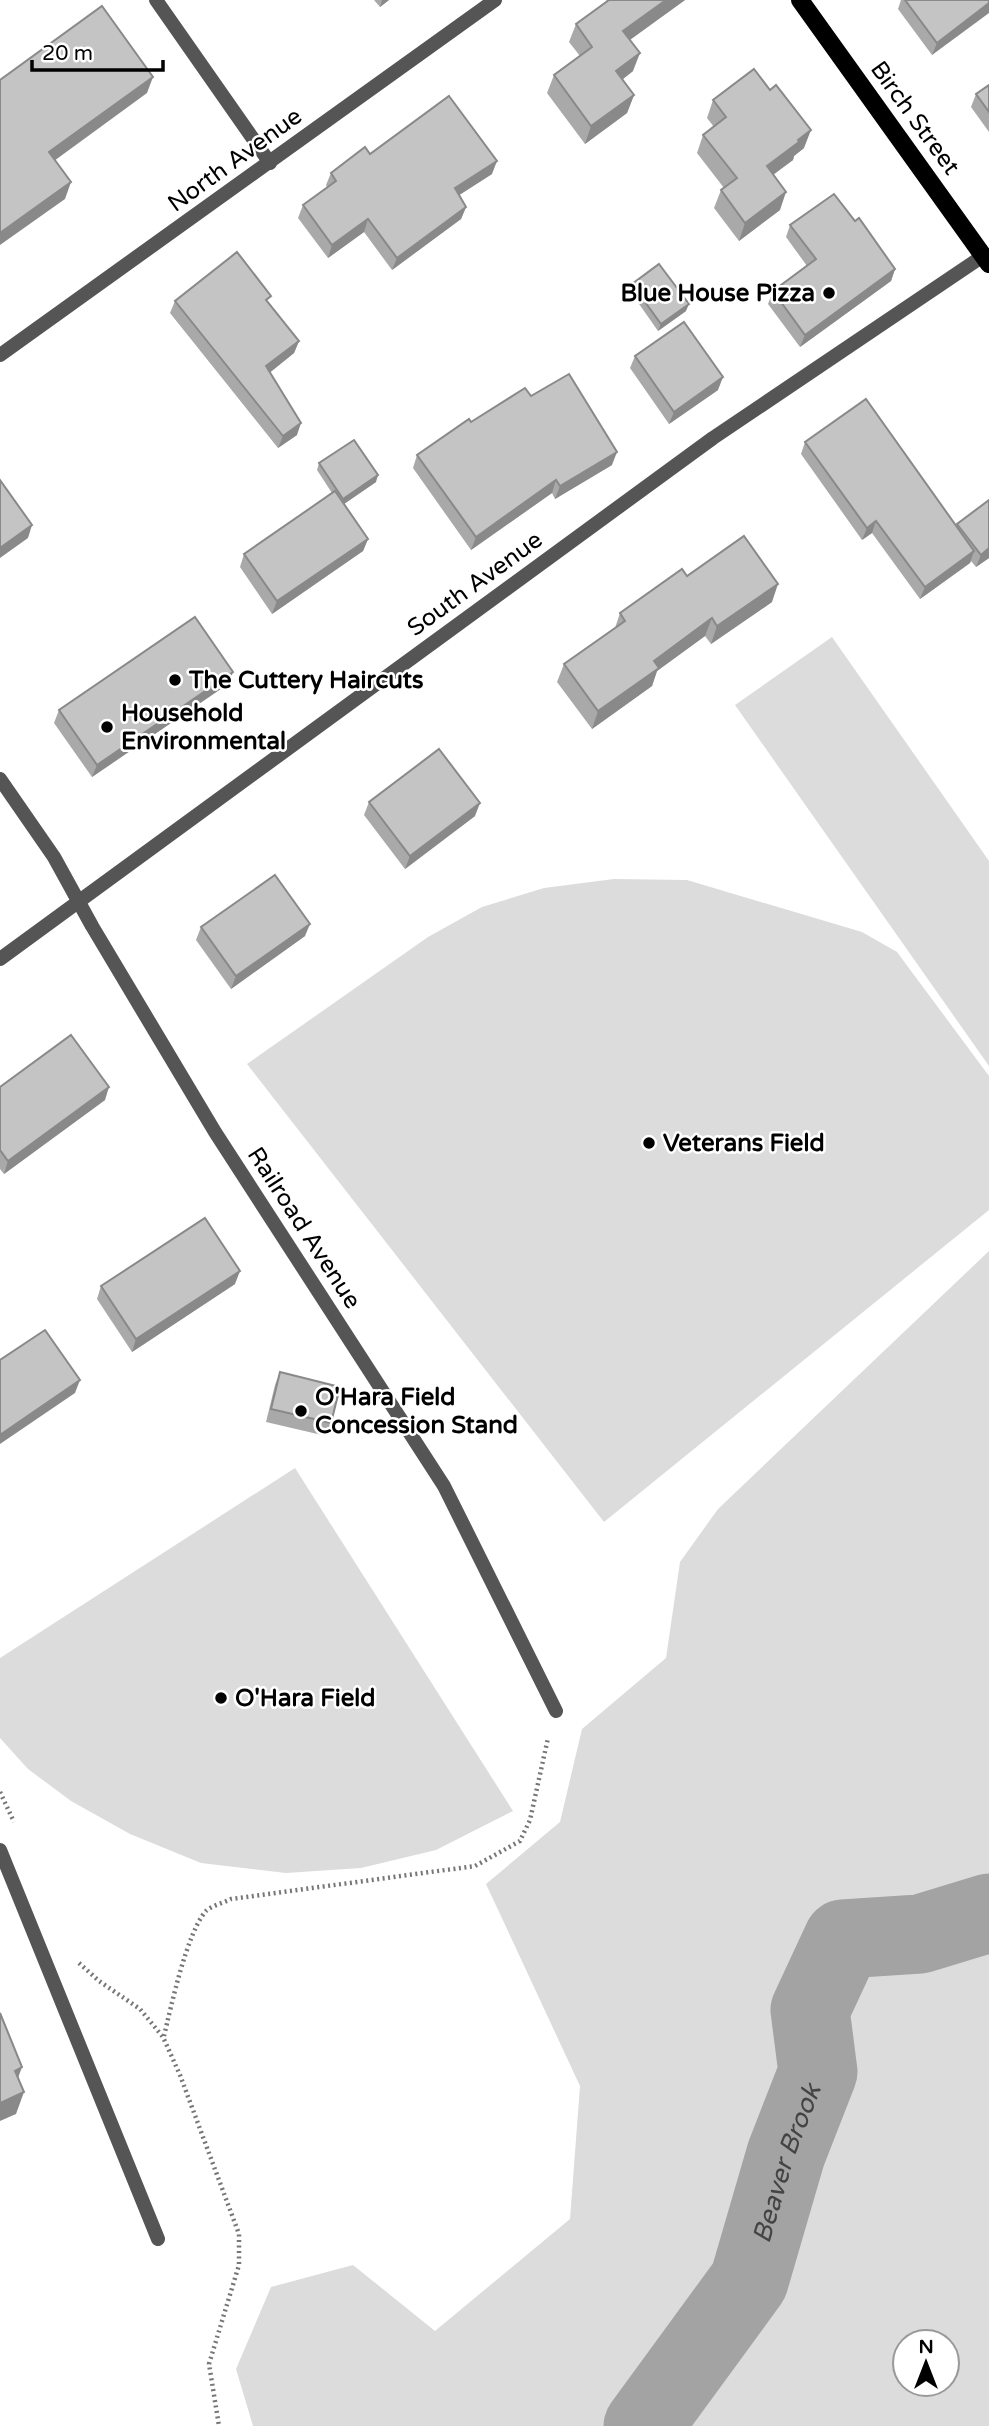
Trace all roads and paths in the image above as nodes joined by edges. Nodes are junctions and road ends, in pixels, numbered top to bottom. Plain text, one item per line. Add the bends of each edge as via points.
1 (156, 0) edge
2 (495, 0) edge
3 (800, 0) edge
4 (270, 163) junction
5 (986, 260) edge
6 (0, 355) edge
7 (0, 779) edge
8 (78, 901) junction
9 (0, 959) edge
10 (556, 1711) joint
11 (0, 1792) edge
12 (16, 1828) dead end
13 (0, 1850) edge
14 (77, 1961) dead end
15 (163, 2037) junction
16 (159, 2239) dead end
17 (219, 2426) edge

1 - 4 street
2 - 4 street, North Avenue
3 - 5 main road, Birch Street
4 - 6 street, North Avenue
5 - 8 street, South Avenue via 713,438
7 - 8 street, Railroad Avenue via 54,856
8 - 9 street, South Avenue
8 - 10 street, Railroad Avenue via 215,1132 444,1486
10 - 15 path via 530,1819 520,1841 475,1866 231,1899 206,1910 178,1976
11 - 12 path
13 - 16 street
14 - 15 path via 140,2009
15 - 17 path via 239,2234 239,2265 209,2364

